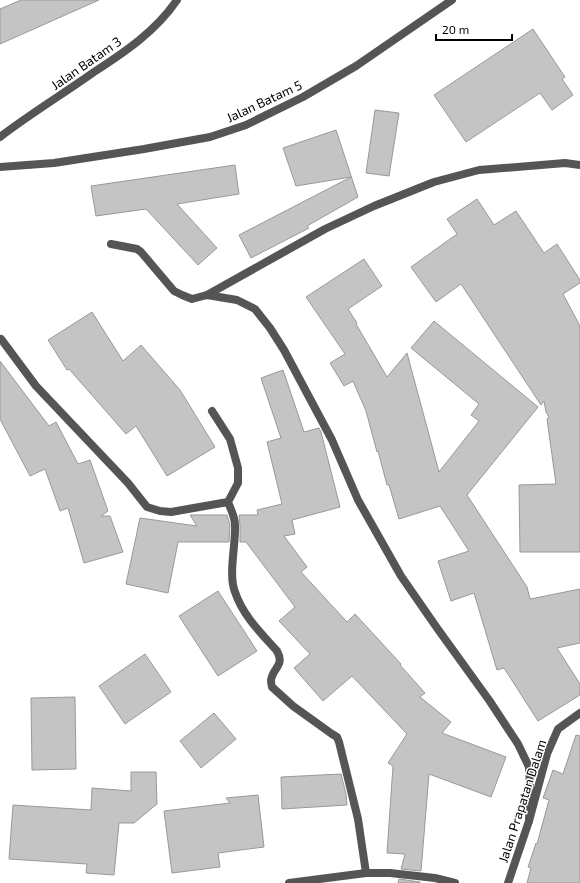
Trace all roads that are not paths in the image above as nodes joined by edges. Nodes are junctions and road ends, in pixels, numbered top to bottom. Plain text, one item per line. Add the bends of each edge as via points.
1 (177, 0) edge
2 (452, 0) edge
3 (0, 137) edge
4 (580, 165) edge
5 (0, 167) edge
6 (111, 244) dead end
7 (207, 295) junction
8 (1, 339) edge
9 (212, 411) dead end
10 (228, 502) junction
11 (580, 713) edge
12 (529, 821) junction
13 (366, 873) junction
14 (289, 883) edge
15 (455, 883) edge
16 (508, 883) edge

1 - 3 street, Jalan Batam 3 via 144,36
2 - 5 street, Jalan Batam 5 via 356,66 246,125 210,137 152,148 54,163
4 - 7 street via 565,163 479,170 434,182 325,229
6 - 7 street via 137,249 174,291 192,299
7 - 12 street via 237,300 255,310 284,350 332,440 358,500 401,576 518,744 529,767
8 - 10 street via 36,386 147,507 171,512
9 - 10 street via 230,439 238,468 238,483
10 - 13 street via 235,525 234,591 249,620 279,655 280,663 271,679 272,687 293,706 337,737 358,819
11 - 12 street, Jalan Prapatan Dalam via 558,729 546,754
12 - 16 street, Jalan Prapatan Dalam
13 - 14 street
13 - 15 street via 435,878

